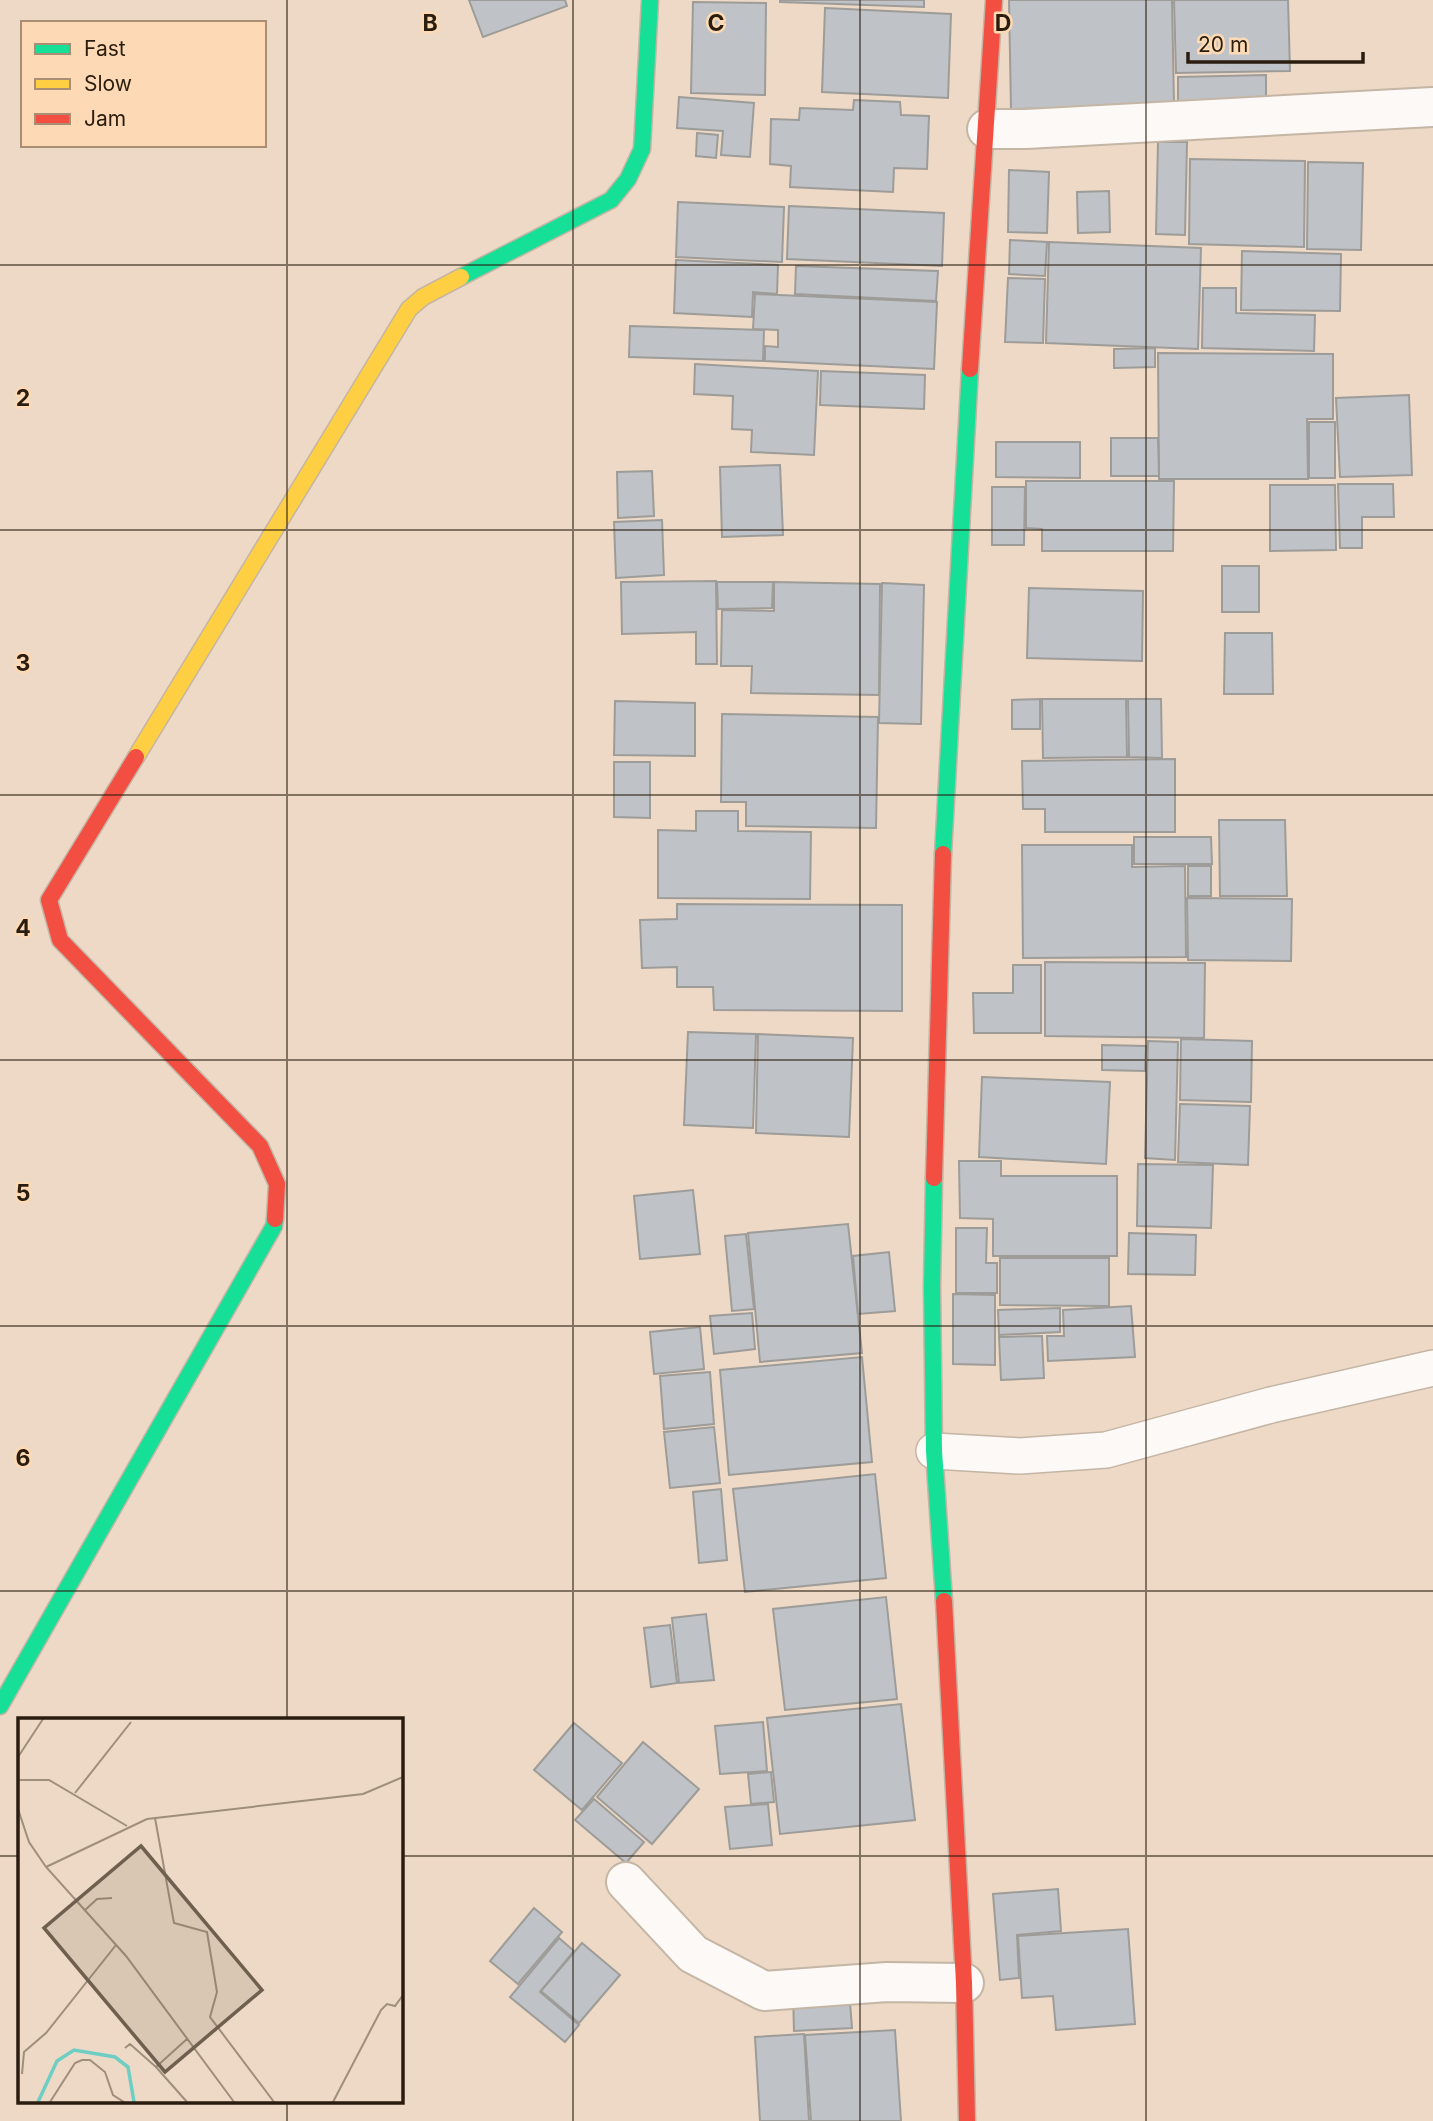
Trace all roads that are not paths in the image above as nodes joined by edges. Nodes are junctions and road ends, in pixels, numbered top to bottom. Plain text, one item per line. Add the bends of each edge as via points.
1 (650, 0) edge
2 (995, 0) edge
3 (1433, 107) edge
4 (987, 129) junction
5 (1433, 1368) edge
6 (934, 1451) junction
7 (0, 1706) edge
8 (626, 1882) dead end
9 (964, 1983) junction
10 (967, 2121) edge

1 - 7 street via 642,149 628,179 611,200 423,297 409,309 49,900 60,940 260,1146 277,1184 274,1226
2 - 4 street
3 - 4 street
4 - 6 street via 940,912 932,1286
5 - 6 lane via 1271,1405 1106,1450 1020,1456
6 - 9 street
8 - 9 street via 693,1954 764,1991 887,1982
9 - 10 street

